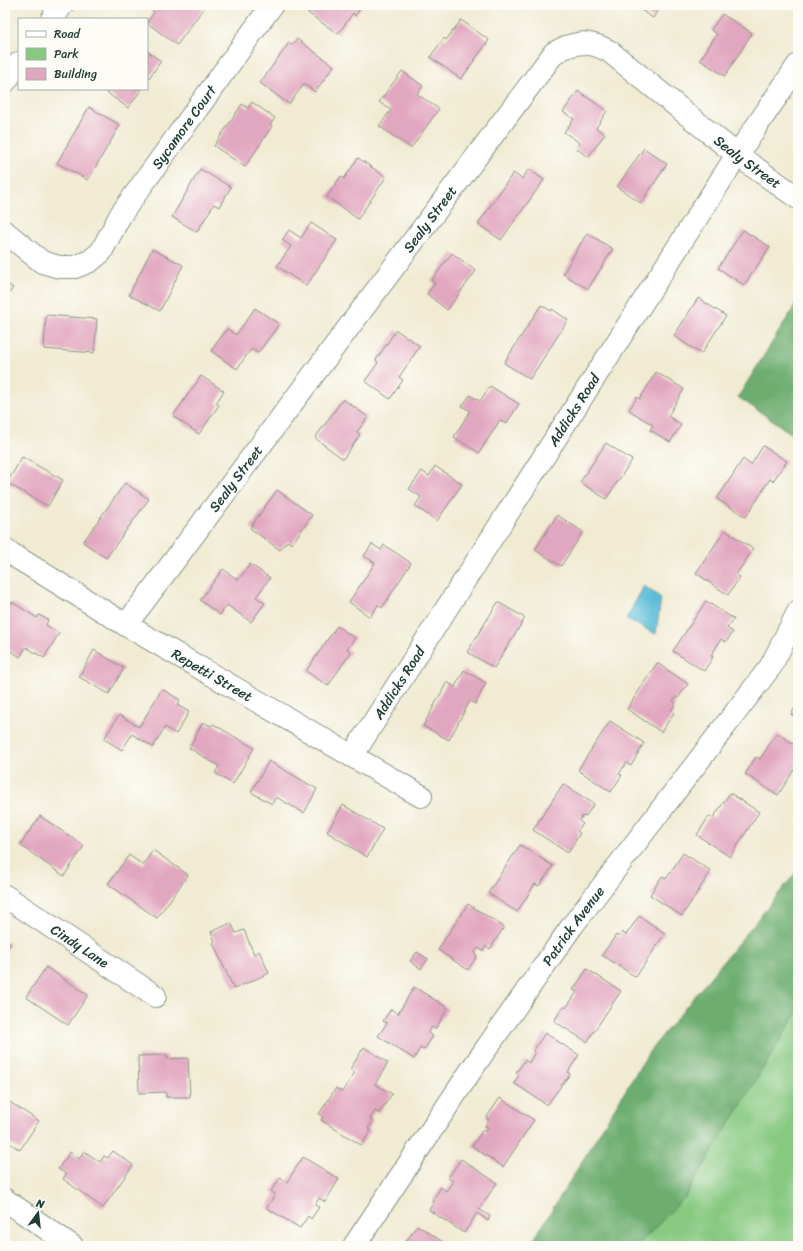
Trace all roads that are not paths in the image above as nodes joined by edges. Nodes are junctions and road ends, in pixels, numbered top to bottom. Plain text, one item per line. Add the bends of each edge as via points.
1 (62, 5) edge
2 (272, 5) edge
3 (53, 18) edge
4 (18, 64) edge
5 (798, 65) edge
6 (5, 82) edge
7 (737, 155) junction
8 (798, 198) edge
9 (5, 232) edge
10 (5, 550) edge
11 (798, 612) edge
12 (126, 625) junction
13 (352, 756) junction
14 (421, 796) dead end
15 (5, 896) edge
16 (155, 996) dead end
17 (5, 1200) edge
18 (72, 1246) edge
19 (354, 1246) edge

1 - 3 street
2 - 9 street, Sycamore Court via 121,214 101,252 90,261 75,267 59,267 42,262
4 - 6 street
5 - 7 street, Addicks Road
7 - 8 street, Sealy Street
7 - 12 street, Sealy Street via 609,51 597,45 582,43 567,45 554,53
7 - 13 street, Addicks Road
10 - 12 street, Repetti Street
11 - 19 street, Patrick Avenue via 771,666 572,926 474,1066
12 - 13 street, Repetti Street
13 - 14 street, Repetti Street
15 - 16 street, Cindy Lane
17 - 18 street

